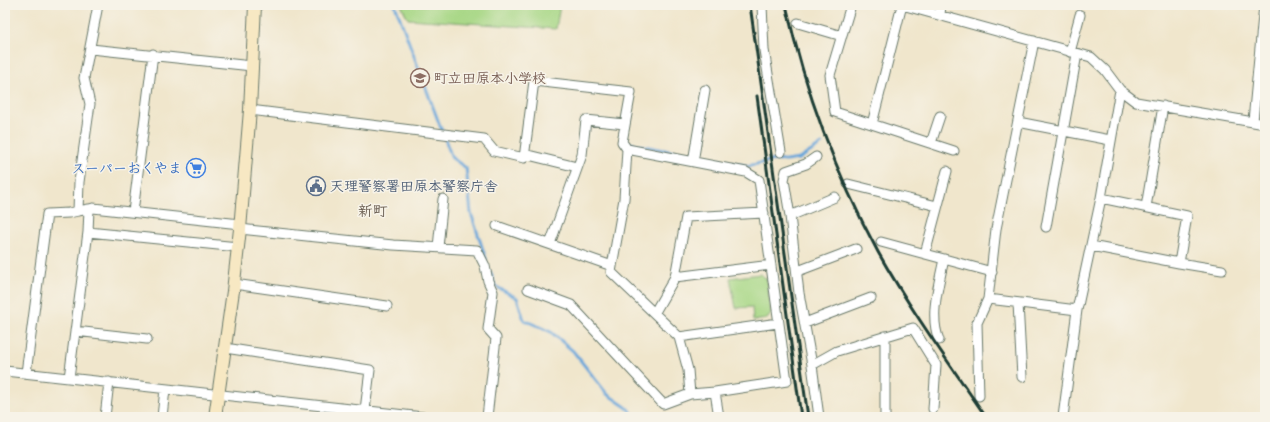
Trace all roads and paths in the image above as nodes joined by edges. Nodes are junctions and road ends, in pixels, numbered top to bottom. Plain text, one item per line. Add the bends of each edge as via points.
1 (98, 5) edge
2 (255, 5) edge
3 (762, 5) edge
4 (851, 5) edge
5 (941, 5) edge
6 (1264, 5) edge
7 (940, 15) junction
8 (1080, 15) dead end
9 (798, 23) dead end
10 (1263, 35) edge
11 (842, 36) junction
12 (1034, 41) junction
13 (91, 49) junction
14 (1074, 53) junction
15 (153, 54) junction
16 (252, 66) junction
17 (705, 90) dead end
18 (1120, 90) junction
19 (1163, 106) junction
20 (250, 110) junction
21 (940, 116) dead end
22 (1253, 121) junction
23 (1018, 122) junction
24 (625, 124) junction
25 (872, 124) junction
26 (1265, 124) edge
27 (1064, 131) junction
28 (1110, 140) junction
29 (930, 143) junction
30 (627, 150) junction
31 (954, 151) dead end
32 (781, 152) dead end
33 (524, 154) junction
34 (816, 157) dead end
35 (693, 158) junction
36 (577, 167) junction
37 (947, 171) dead end
38 (848, 184) dead end
39 (835, 197) dead end
40 (1101, 198) junction
41 (443, 199) dead end
42 (938, 206) junction
43 (1146, 207) junction
44 (89, 209) junction
45 (78, 210) junction
46 (133, 212) junction
47 (764, 212) junction
48 (790, 216) junction
49 (240, 226) junction
50 (497, 226) dead end
51 (1046, 226) dead end
52 (88, 232) junction
53 (881, 242) dead end
54 (550, 244) junction
55 (1091, 246) junction
56 (238, 247) junction
57 (438, 247) junction
58 (856, 249) dead end
59 (925, 254) junction
60 (944, 258) junction
61 (1179, 263) junction
62 (770, 265) junction
63 (612, 266) junction
64 (1222, 270) dead end
65 (798, 271) junction
66 (992, 272) junction
67 (676, 277) junction
68 (234, 284) junction
69 (528, 289) dead end
70 (871, 298) dead end
71 (988, 299) junction
72 (1018, 303) junction
73 (387, 306) dead end
74 (1077, 310) junction
75 (655, 312) junction
76 (778, 323) junction
77 (805, 324) junction
78 (75, 331) junction
79 (885, 336) junction
80 (679, 338) junction
81 (147, 339) dead end
82 (939, 340) dead end
83 (225, 348) junction
84 (812, 365) junction
85 (5, 371) edge
86 (26, 373) junction
87 (1022, 377) dead end
88 (69, 378) junction
89 (109, 382) junction
90 (165, 389) junction
91 (715, 392) junction
92 (690, 394) junction
93 (218, 396) junction
94 (979, 396) dead end
95 (933, 409) dead end
96 (360, 412) edge
97 (105, 417) edge
98 (162, 417) edge
99 (215, 417) edge
100 (423, 417) edge
101 (487, 417) edge
102 (719, 417) edge
103 (819, 417) edge
104 (885, 417) edge
105 (1063, 417) edge

1 - 13 street
2 - 16 street
3 - 32 street via 764,50
4 - 11 street
5 - 7 street
6 - 10 street
7 - 12 street
7 - 25 street via 902,5
8 - 14 street
9 - 11 street
10 - 22 street
11 - 25 street via 830,75 835,112
12 - 14 street
12 - 23 street
13 - 15 street
13 - 45 street via 84,78 90,104 79,182
14 - 18 street via 1091,57 1106,70
14 - 27 street
15 - 16 street
15 - 46 street
16 - 20 street
17 - 35 street
18 - 19 street via 1136,102
18 - 28 street
19 - 22 street
19 - 43 street
20 - 33 street via 484,139 494,151 524,158
20 - 49 street
21 - 29 street
22 - 26 street
23 - 27 street
23 - 66 street via 996,229
24 - 30 street via 622,142
24 - 33 street via 631,92 534,81
24 - 36 street via 586,120 582,154
25 - 29 street
27 - 28 street
27 - 51 street
28 - 40 street
29 - 31 street
30 - 35 street
30 - 63 street via 624,199
33 - 36 street
34 - 48 street via 806,164 786,171 784,180
35 - 47 street via 746,172 759,180
36 - 54 street
37 - 42 street
38 - 42 street
39 - 48 street
40 - 43 street
40 - 55 street
41 - 57 street
42 - 59 street
43 - 61 street via 1187,216
44 - 45 street
44 - 46 street
44 - 52 street
45 - 86 street via 69,214 47,214
46 - 49 street
47 - 62 street
47 - 67 street via 686,217
48 - 65 street
49 - 56 street
49 - 57 street via 393,245
50 - 54 street
52 - 56 street
52 - 78 street
53 - 59 street
54 - 63 street
55 - 61 street
55 - 74 street
56 - 68 street
57 - 101 street via 477,250 486,266 493,292 488,329 496,338
58 - 65 street
59 - 60 street
60 - 66 street
60 - 82 street via 934,328
61 - 64 street
62 - 67 street
62 - 76 street
63 - 75 street via 611,272
65 - 77 street
66 - 71 street
67 - 75 street
68 - 73 street
68 - 83 street
69 - 92 street via 571,305 663,404
70 - 77 street
71 - 72 street
71 - 94 street via 977,323
72 - 74 street
72 - 87 street
74 - 105 street
75 - 80 street
76 - 80 street
76 - 91 street via 787,381
77 - 84 street
78 - 81 street
78 - 88 street
79 - 84 street via 837,351
79 - 95 street via 912,328 936,365
79 - 104 street
80 - 92 street via 688,370
83 - 93 street
83 - 96 street via 370,370
84 - 103 street
85 - 86 street
86 - 88 street
88 - 89 street
89 - 90 street
89 - 97 street
90 - 93 street
90 - 98 street
91 - 92 street
91 - 102 street
93 - 96 street
93 - 99 street
96 - 100 street

